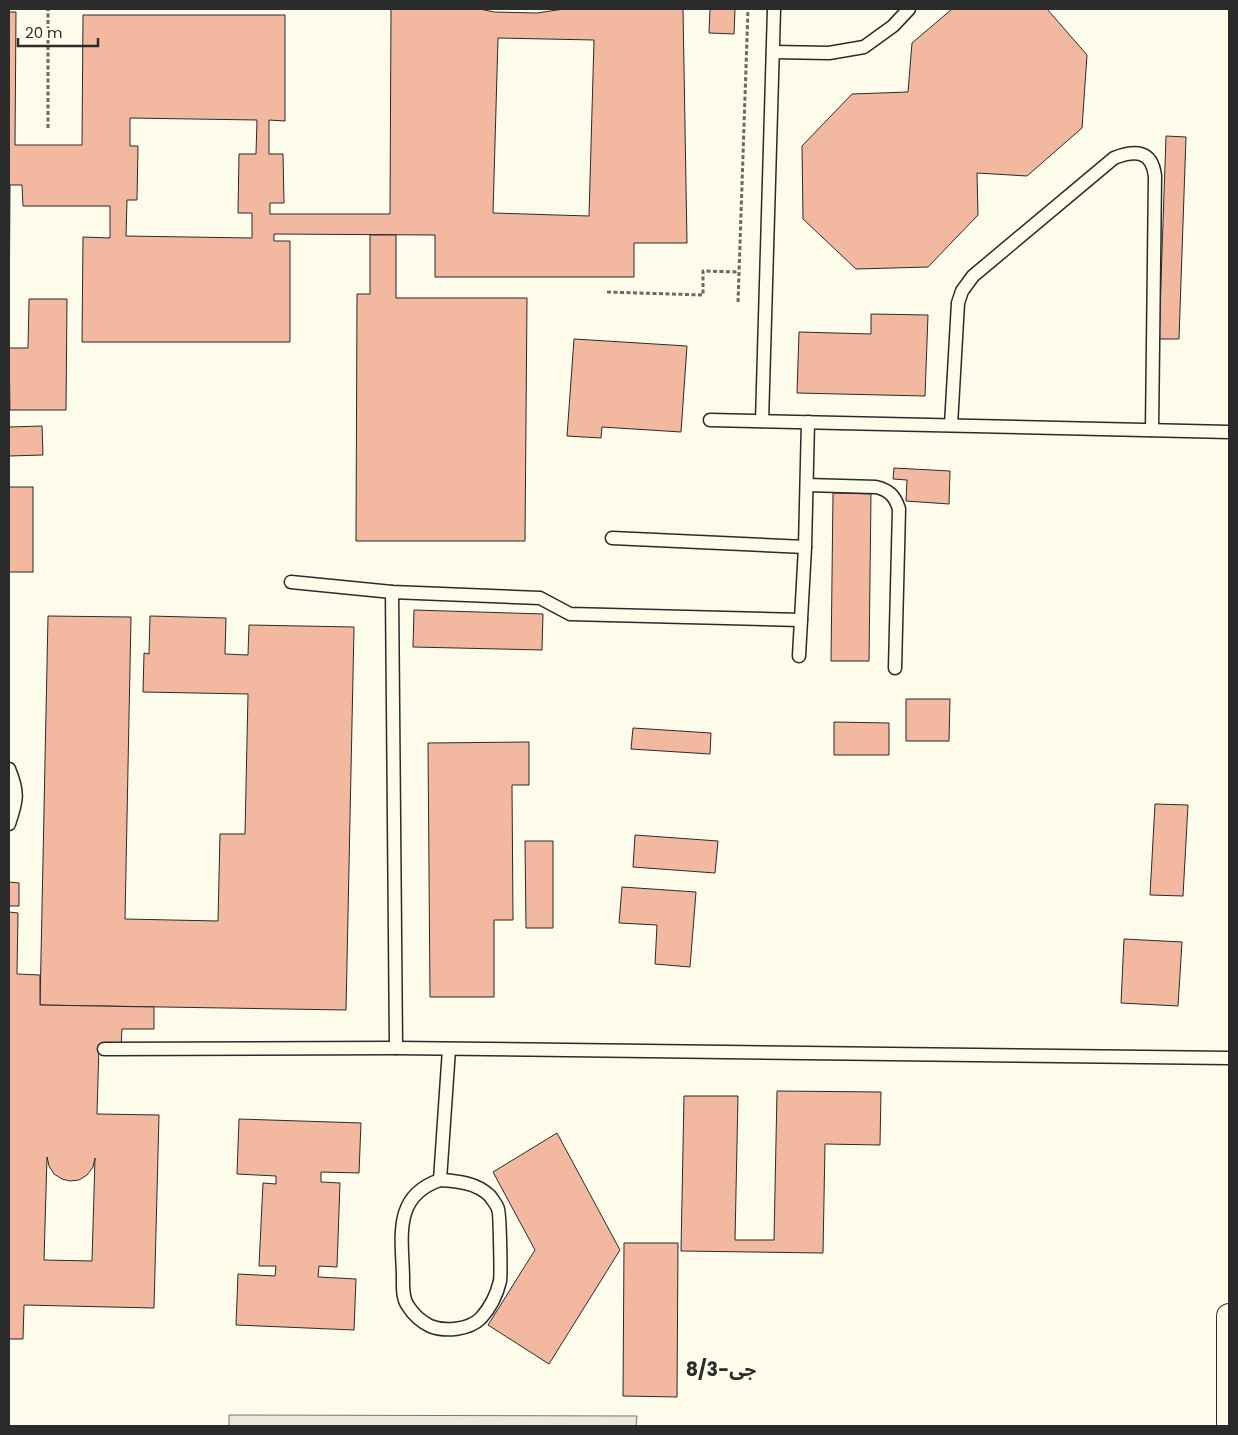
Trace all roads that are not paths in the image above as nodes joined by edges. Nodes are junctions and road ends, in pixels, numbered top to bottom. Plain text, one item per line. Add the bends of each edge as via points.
1 (774, 9) edge
2 (909, 9) edge
3 (772, 52) junction
4 (710, 420) dead end
5 (762, 421) junction
6 (808, 422) junction
7 (951, 426) junction
8 (1152, 430) junction
9 (1229, 432) edge
10 (807, 485) junction
11 (612, 538) dead end
12 (805, 547) junction
13 (291, 582) dead end
14 (392, 592) junction
15 (801, 620) junction
16 (799, 656) dead end
17 (895, 668) dead end
18 (9, 769) edge
19 (9, 824) edge
20 (396, 1048) junction
21 (104, 1049) dead end
22 (449, 1049) junction
23 (1229, 1058) edge
24 (440, 1180) junction
25 (1229, 1316) edge
26 (1229, 1426) edge

1 - 3 lane
2 - 3 lane via 893,26 864,47 829,52
3 - 5 lane
4 - 5 lane
5 - 6 lane
6 - 7 lane
6 - 10 lane
7 - 8 lane
7 - 8 lane via 958,304 962,291 972,276 1114,158 1128,152 1148,158 1154,166 1155,176
8 - 9 lane
10 - 12 lane
10 - 17 lane via 876,486 885,489 896,500 899,509
11 - 12 lane
12 - 15 lane
13 - 14 lane
14 - 15 lane via 540,598 570,614
14 - 20 lane
15 - 16 lane
18 - 19 lane via 16,787 15,806
20 - 21 lane
20 - 22 lane
22 - 23 lane
22 - 24 lane
24 - 24 lane via 417,1192 402,1221 403,1290 406,1304 418,1318 431,1326 448,1329 468,1327 488,1308 500,1280 498,1209 490,1196 476,1186
25 - 26 street

